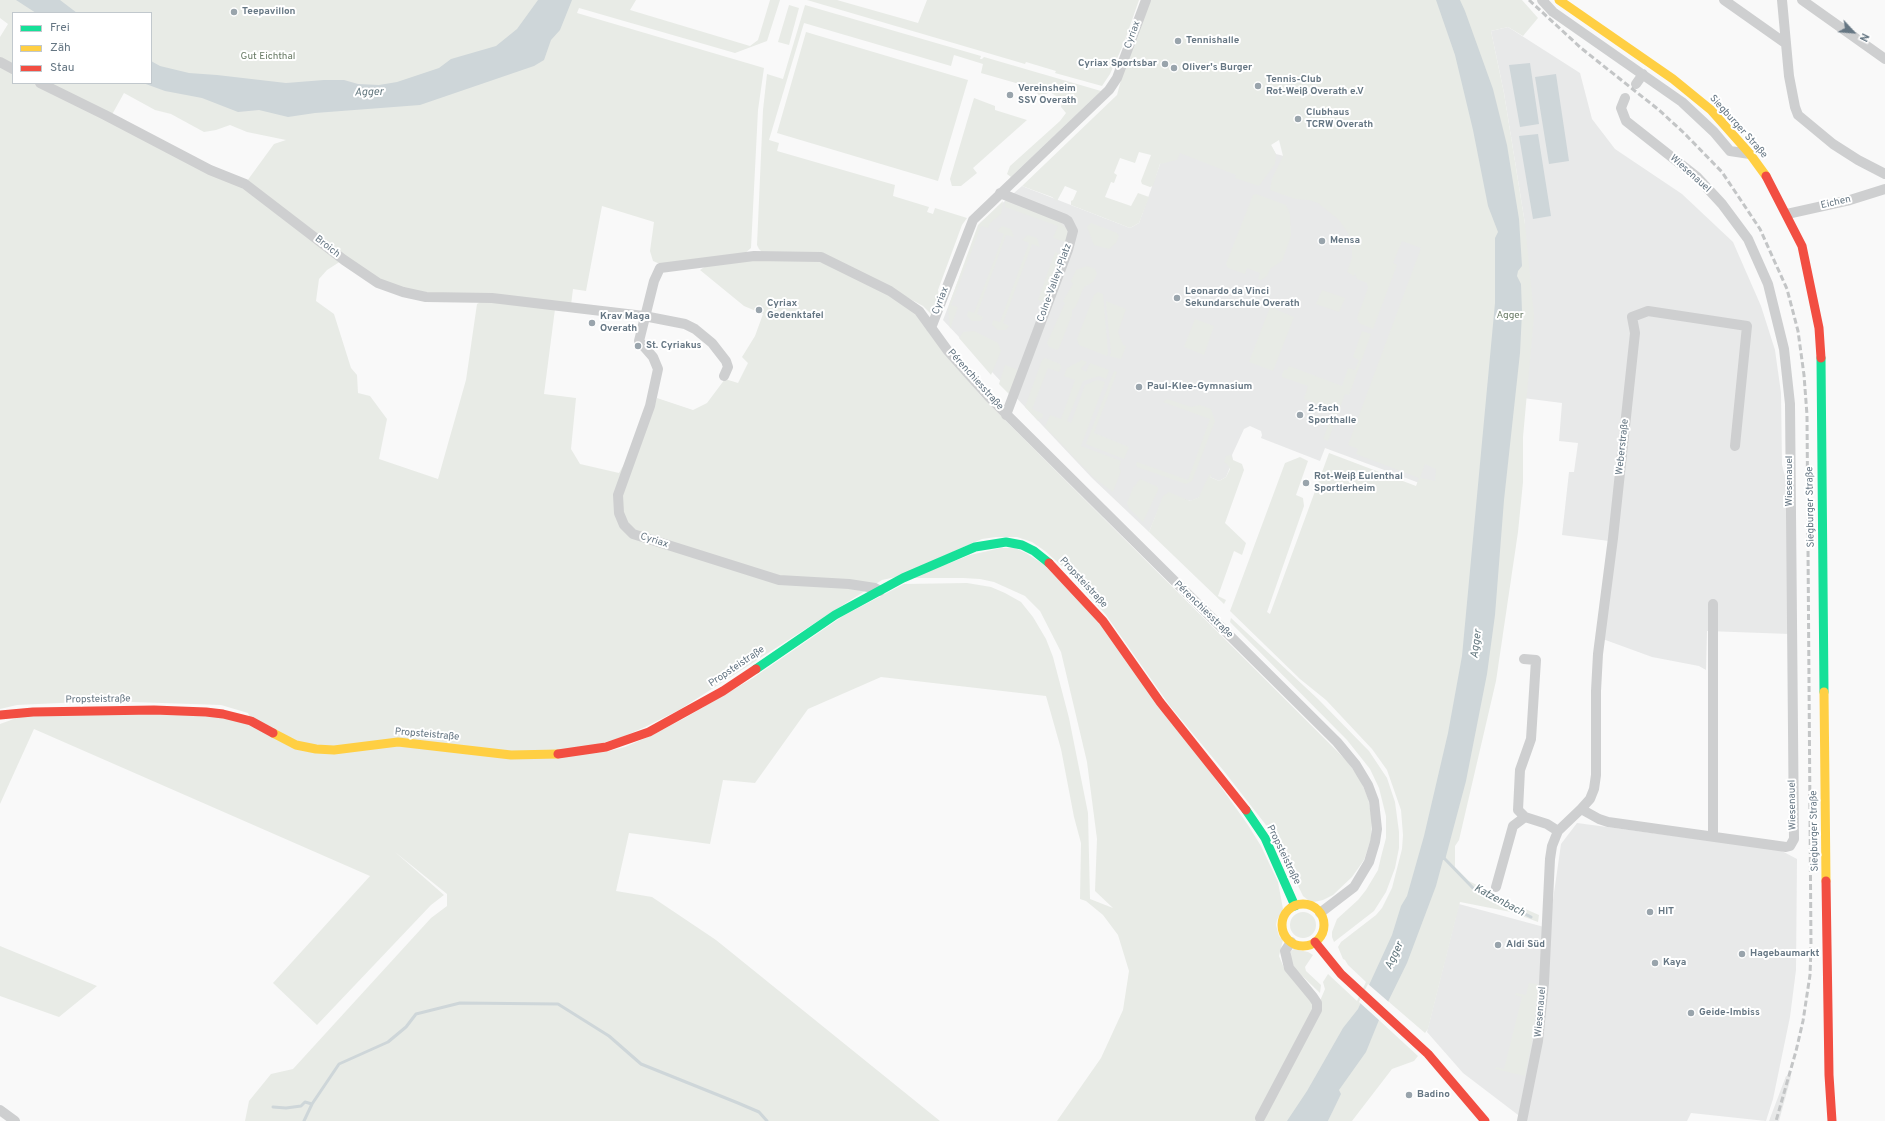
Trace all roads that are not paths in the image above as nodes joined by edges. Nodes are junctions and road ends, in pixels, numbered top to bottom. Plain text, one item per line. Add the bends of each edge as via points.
1 (1146, 0) edge
2 (1542, 0) edge
3 (1559, 0) edge
4 (1724, 0) edge
5 (1782, 0) edge
6 (1802, 0) edge
7 (1785, 43) junction
8 (1885, 60) edge
9 (0, 62) edge
10 (12, 68) edge
11 (1643, 74) junction
12 (42, 84) edge
13 (1636, 84) dead end
14 (1625, 98) dead end
15 (1750, 154) junction
16 (1885, 174) edge
17 (1885, 189) edge
18 (1000, 193) junction
19 (1787, 214) junction
20 (644, 316) junction
21 (931, 328) junction
22 (724, 376) dead end
23 (1006, 414) junction
24 (1735, 446) dead end
25 (880, 591) junction
26 (1713, 604) dead end
27 (1524, 659) dead end
28 (0, 715) edge
29 (1581, 809) junction
30 (1524, 817) junction
31 (1558, 831) junction
32 (1713, 836) junction
33 (1496, 887) dead end
34 (1295, 906) junction
35 (1320, 913) junction
36 (1291, 942) junction
37 (1315, 942) junction
38 (0, 1110) edge
39 (1260, 1118) dead end
40 (15, 1121) edge
41 (1485, 1121) edge
42 (1522, 1121) edge
43 (1832, 1121) edge

1 - 18 street, Cyriax via 1117,78 1109,90
2 - 11 street via 1553,12
3 - 15 street, Siegburger Straße via 1673,79 1711,110
4 - 7 street
5 - 7 street
6 - 8 street
7 - 16 street via 1794,107 1798,115 1833,144
9 - 10 street
11 - 13 street
11 - 15 street via 1698,117 1730,151
12 - 20 street, Broich via 210,170 245,184 378,283 426,297 492,298
14 - 32 street, Wiesenauel via 1621,108 1626,122 1697,177 1722,204 1748,239 1768,284 1788,377 1794,839 1790,846 1786,847
15 - 19 street, Siegburger Straße via 1770,182
17 - 19 street, Eichen via 1850,200
18 - 21 street, Cyriax via 970,225
18 - 23 street, Colne-Valley-Platz via 1065,219 1073,231
19 - 43 street, Siegburger Straße via 1802,246 1810,279 1821,366 1829,1075
20 - 21 street, Cyriax via 660,268 754,256 821,257 890,291 919,311
20 - 22 street via 685,324 695,329 726,361 728,367
20 - 25 street, Cyriax via 639,341 653,357 658,369 650,406 618,495 619,513 624,525 633,534 779,580 849,584
21 - 23 street, Pérenchiesstraße via 948,351
23 - 35 street, Pérenchiesstraße via 1337,742 1356,765 1374,801 1377,829 1375,842 1369,862 1354,887
24 - 29 street, Weberstraße via 1747,326 1648,311 1632,317 1635,333 1598,654 1596,774 1590,799
25 - 28 street, Propsteistraße via 835,615 723,691 649,732 606,747 570,753 511,755 398,742 334,750 316,749 296,745 251,721 206,712 154,710
25 - 34 street, Propsteistraße via 925,568 975,547 991,544 1006,542 1022,545 1052,565 1104,621 1160,702 1230,788 1265,838
26 - 32 street
27 - 30 street via 1536,660 1531,739 1520,770 1518,810
29 - 31 street, Wiesenauel
29 - 32 street, Wiesenauel via 1608,822
30 - 31 street via 1547,824
30 - 33 street via 1513,826
31 - 42 street, Wiesenauel via 1550,859 1544,983 1538,1041
34 - 35 street via 1309,905
34 - 36 street via 1288,910 1282,920 1283,932
35 - 37 street via 1324,927
36 - 37 street via 1300,946
36 - 39 street via 1286,951 1289,968 1317,1003 1317,1010
37 - 41 street via 1341,974 1439,1065
38 - 40 street

